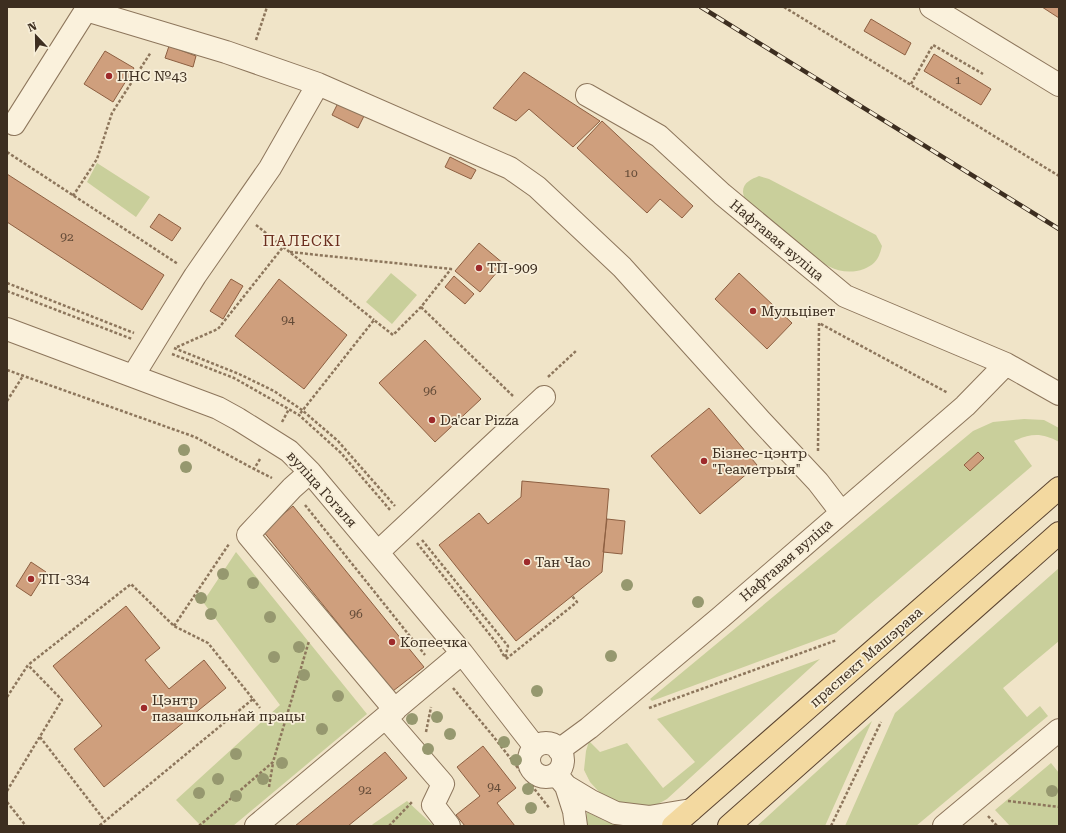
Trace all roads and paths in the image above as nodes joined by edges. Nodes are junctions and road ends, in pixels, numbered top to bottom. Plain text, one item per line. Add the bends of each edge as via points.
1 (267, 7) edge
2 (784, 7) edge
3 (931, 7) edge
4 (81, 8) edge
5 (154, 46) dead end
6 (250, 60) junction
7 (983, 74) dead end
8 (318, 84) junction
9 (911, 84) junction
10 (1059, 85) edge
11 (587, 95) dead end
12 (14, 124) dead end
13 (7, 152) edge
14 (1059, 176) edge
15 (74, 196) junction
16 (240, 212) junction
17 (283, 247) junction
18 (290, 252) junction
19 (195, 276) junction
20 (421, 307) junction
21 (374, 320) junction
22 (7, 329) edge
23 (168, 352) dead end
24 (1006, 364) junction
25 (7, 370) edge
26 (23, 376) junction
27 (134, 376) junction
28 (1059, 394) edge
29 (544, 397) dead end
30 (7, 401) edge
31 (965, 406) junction
32 (527, 412) junction
33 (299, 415) dead end
34 (254, 469) dead end
35 (310, 472) junction
36 (273, 479) dead end
37 (818, 482) junction
38 (269, 484) dead end
39 (1059, 488) edge
40 (841, 512) junction
41 (1059, 533) edge
42 (231, 542) dead end
43 (378, 552) junction
44 (572, 596) dead end
45 (316, 616) junction
46 (174, 626) junction
47 (837, 640) dead end
48 (462, 653) junction
49 (505, 659) dead end
50 (28, 665) junction
51 (7, 697) edge
52 (253, 699) junction
53 (260, 708) dead end
54 (643, 710) dead end
55 (391, 714) junction
56 (882, 720) dead end
57 (1059, 730) edge
58 (40, 737) junction
59 (535, 747) junction
60 (559, 750) junction
61 (561, 780) junction
62 (7, 791) edge
63 (1007, 801) dead end
64 (7, 802) edge
65 (1059, 807) edge
66 (691, 810) junction
67 (106, 821) junction
68 (26, 826) edge
69 (99, 826) edge
70 (200, 826) edge
71 (256, 826) edge
72 (449, 826) edge
73 (576, 826) edge
74 (673, 826) edge
75 (729, 826) edge
76 (831, 826) edge
77 (944, 826) edge

1 - 6 path
2 - 9 path
3 - 10 street
4 - 6 street
4 - 12 street
5 - 15 path via 112,113 97,159
6 - 8 street
7 - 9 path via 933,45
8 - 16 street via 270,168
8 - 37 street via 510,168 536,187 622,267
9 - 14 path
11 - 24 street, Нафтавая вуліца via 659,136 722,194 845,296
13 - 15 path
15 - 19 path
16 - 17 path
16 - 19 street
17 - 18 path
17 - 23 path via 218,329
18 - 20 path via 451,269
18 - 21 path
19 - 27 street
20 - 21 path via 393,335
20 - 32 path
21 - 33 path
22 - 27 street, вуліца Гогаля
24 - 28 street, Нафтавая вуліца
24 - 31 street, Нафтавая вуліца
25 - 26 path
26 - 30 path
26 - 34 path via 195,437
27 - 35 street, вуліца Гогаля via 218,408 288,451
29 - 32 street
31 - 37 path via 958,398 819,323
31 - 40 street, Нафтавая вуліца
32 - 43 street
35 - 43 street, вуліца Гогаля
35 - 45 street via 248,535
36 - 38 path
37 - 40 street
39 - 66 main road, праспект Машэрава
40 - 60 street, Нафтавая вуліца via 720,617
41 - 75 main road
42 - 46 path
43 - 48 street, вуліца Гогаля
44 - 49 path via 577,602
45 - 55 street
45 - 70 path via 273,762
46 - 50 path via 131,584
46 - 52 path via 208,643
47 - 54 path
48 - 55 street
48 - 59 street, вуліца Гогаля
50 - 51 path
50 - 58 path via 62,700
52 - 53 path
52 - 67 path
55 - 71 street
55 - 72 street via 443,784 433,805
56 - 76 path
57 - 77 street
58 - 62 path
58 - 67 path
59 - 60 street via 547,743 555,745
59 - 61 street via 529,754 531,769 544,777
60 - 61 street via 562,758
61 - 66 street via 591,801 616,812 649,817
61 - 73 street via 574,811
63 - 65 path
64 - 68 path
66 - 74 main road, праспект Машэрава
67 - 69 path

